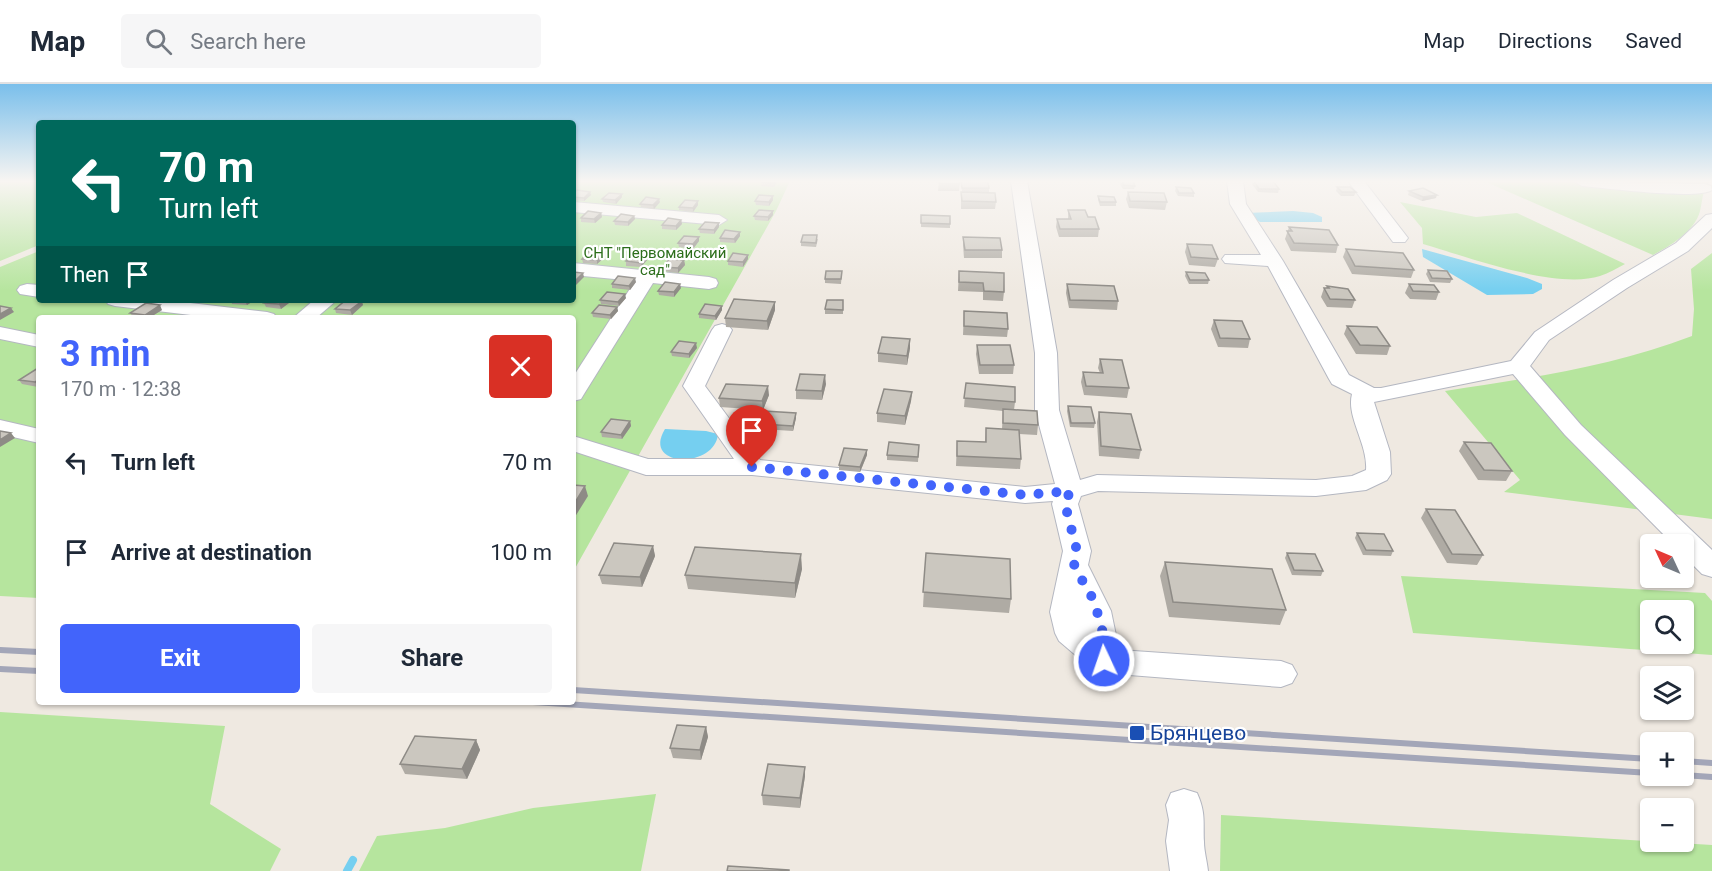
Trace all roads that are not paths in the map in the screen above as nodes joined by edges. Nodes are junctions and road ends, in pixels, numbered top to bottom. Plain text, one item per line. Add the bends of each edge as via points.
1 (693, 218) edge
2 (1025, 218) edge
3 (1247, 218) edge
4 (1384, 218) edge
5 (1711, 218) edge
6 (719, 220) edge
7 (1399, 238) dead end
8 (1231, 260) dead end
9 (1275, 261) junction
10 (576, 269) edge
11 (647, 277) junction
12 (709, 283) dead end
13 (140, 303) edge
14 (323, 303) edge
15 (242, 315) edge
16 (307, 315) edge
17 (722, 330) dead end
18 (0, 333) edge
19 (36, 340) edge
20 (1518, 366) junction
21 (576, 389) edge
22 (1384, 396) junction
23 (0, 427) edge
24 (36, 435) edge
25 (576, 444) edge
26 (752, 467) junction
27 (1070, 491) junction
28 (1712, 567) edge
29 (1281, 674) dead end
30 (1184, 805) dead end
31 (1190, 871) edge

1 - 6 street
2 - 27 street via 1046,353 1047,410
3 - 9 street
4 - 7 street
5 - 20 street via 1682,247 1542,336
8 - 9 street
9 - 22 street via 1340,379 1369,394
10 - 11 street
11 - 12 street
11 - 21 street
13 - 15 street
14 - 16 street
17 - 26 street via 694,386
18 - 19 street
20 - 22 street
20 - 28 street via 1573,430
22 - 27 street via 1362,396 1362,412 1380,458 1378,474 1357,484 1316,488 1097,483
23 - 24 street
25 - 26 street via 646,467
26 - 27 street via 1025,495
27 - 29 street via 1065,504 1077,551 1065,612 1070,633 1104,661
30 - 31 street

